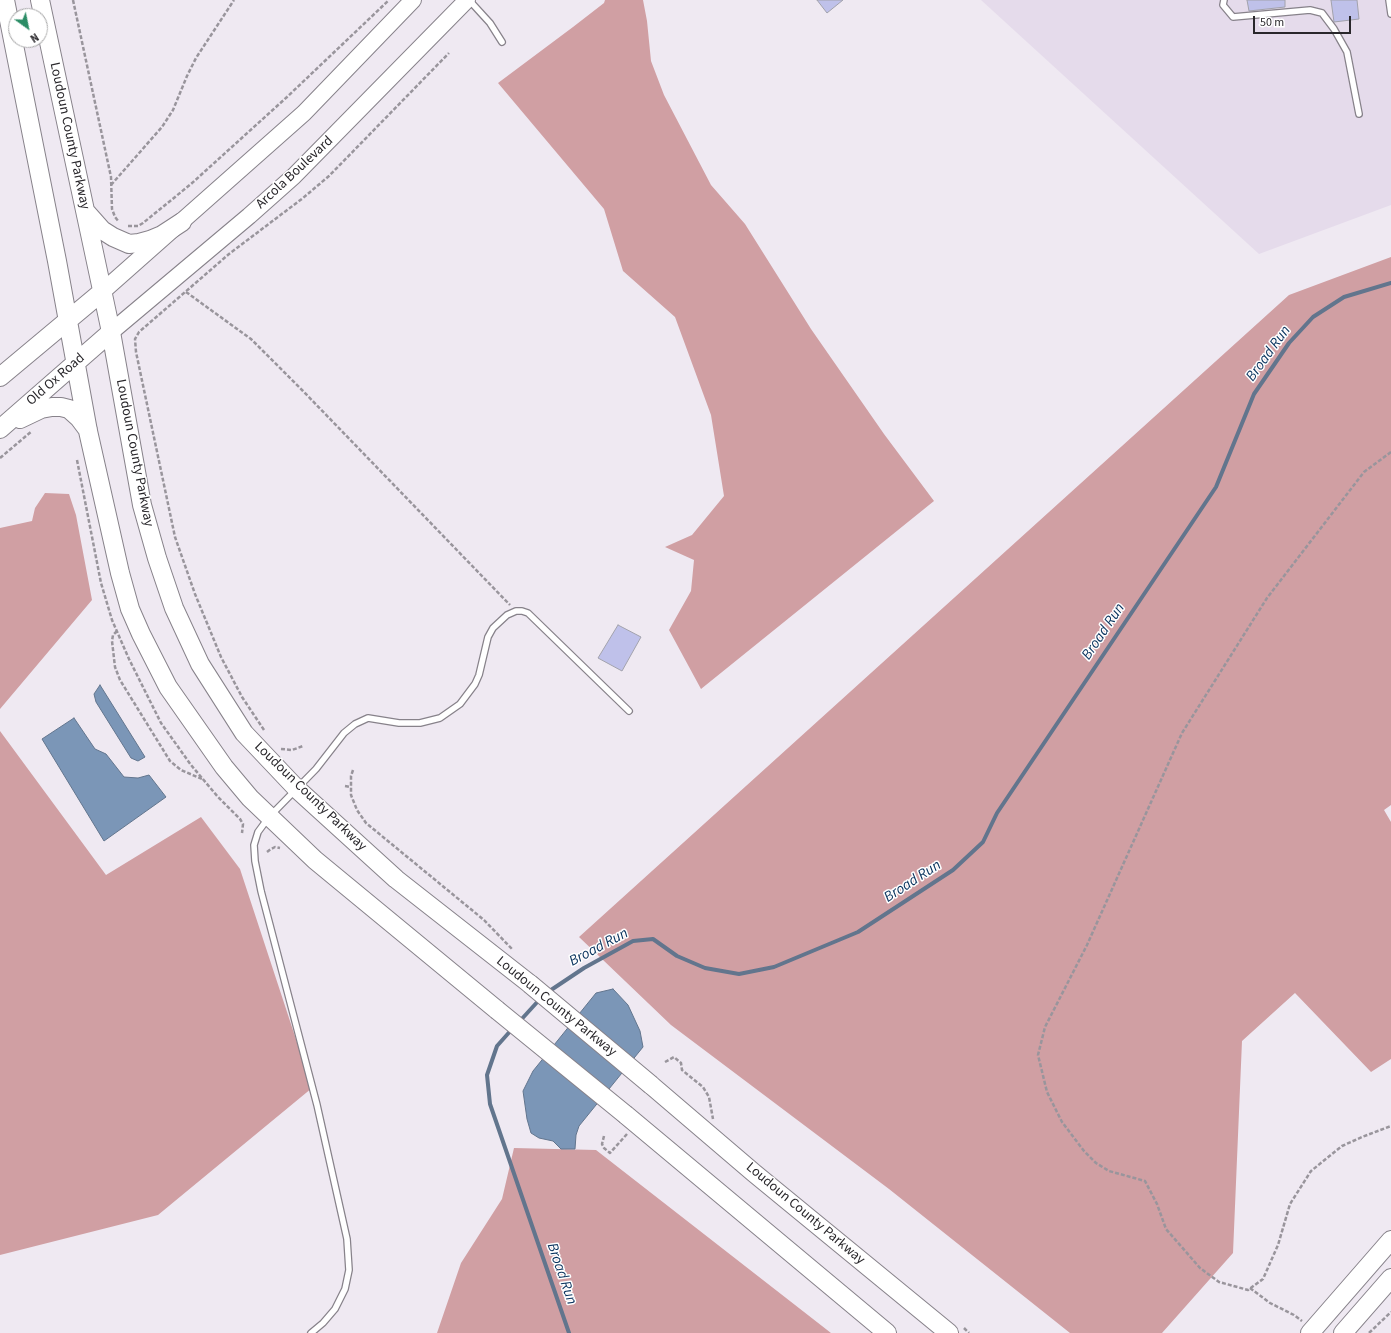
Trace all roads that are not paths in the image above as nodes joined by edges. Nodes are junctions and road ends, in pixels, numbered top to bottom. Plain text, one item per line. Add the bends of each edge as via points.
1 (5, 0) edge
2 (40, 0) edge
3 (413, 0) edge
4 (468, 0) edge
5 (1224, 0) edge
6 (1389, 0) edge
7 (1391, 14) edge
8 (502, 42) dead end
9 (1359, 114) dead end
10 (86, 211) junction
11 (182, 222) junction
12 (103, 291) junction
13 (68, 319) junction
14 (111, 332) junction
15 (76, 363) junction
16 (0, 377) edge
17 (0, 430) edge
18 (88, 431) junction
19 (629, 710) dead end
20 (297, 789) junction
21 (269, 817) junction
22 (1391, 1240) edge
23 (1391, 1278) edge
24 (1307, 1328) edge
25 (312, 1333) edge
26 (887, 1333) edge
27 (949, 1333) edge
28 (1343, 1333) edge

1 - 13 main road
2 - 10 main road, Loudoun County Parkway
3 - 11 main road via 304,113
4 - 8 lane via 490,23
4 - 14 main road, Arcola Boulevard via 294,176
5 - 9 lane via 1223,5 1233,17 1310,10 1322,13 1346,52
6 - 7 lane
10 - 11 main road via 102,230 129,244 150,240
10 - 12 main road, Loudoun County Parkway
11 - 12 main road
12 - 13 main road
12 - 14 main road, Loudoun County Parkway
13 - 15 main road
13 - 16 main road
14 - 15 main road, Old Ox Road
14 - 20 main road, Loudoun County Parkway via 142,506 174,608 200,664 244,733
15 - 17 main road, Old Ox Road
15 - 18 main road
17 - 18 main road via 41,408 52,406 69,410 79,418
18 - 21 main road via 120,573 130,609 141,634 168,687 205,742 236,783
19 - 20 lane via 528,613 516,611 507,615 493,628 488,637 479,675 460,704 440,718 420,724 368,718 355,724 344,733
20 - 21 lane
20 - 27 main road, Loudoun County Parkway, bridge via 396,879 530,984
21 - 25 lane via 256,838 255,861 284,984 317,1105 347,1239 349,1270 345,1289 335,1309
21 - 26 main road, bridge via 315,860
22 - 24 main road
23 - 28 main road

